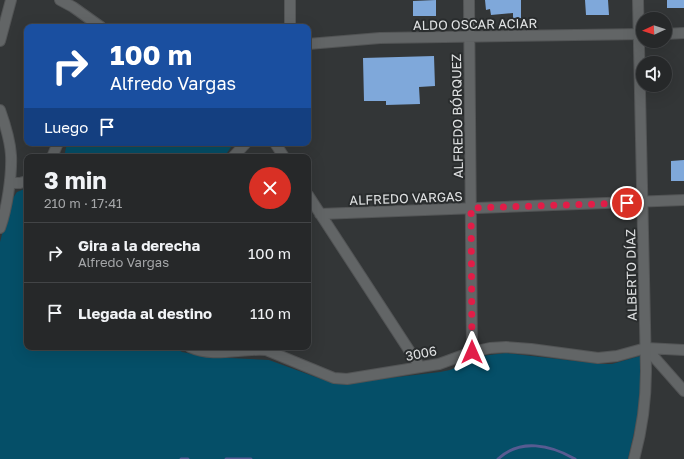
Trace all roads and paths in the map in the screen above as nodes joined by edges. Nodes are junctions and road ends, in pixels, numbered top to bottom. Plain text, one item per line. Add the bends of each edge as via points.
1 (11, 0) edge
2 (60, 0) edge
3 (290, 0) edge
4 (469, 0) edge
5 (638, 0) edge
6 (639, 12) edge
7 (97, 24) edge
8 (290, 24) edge
9 (684, 33) edge
10 (636, 34) edge
11 (672, 34) edge
12 (469, 37) junction
13 (0, 41) edge
14 (311, 44) edge
15 (641, 48) edge
16 (0, 110) edge
17 (243, 146) edge
18 (236, 154) edge
19 (24, 182) edge
20 (10, 183) junction
21 (311, 200) edge
22 (684, 200) edge
23 (643, 202) junction
24 (471, 208) junction
25 (320, 214) junction
26 (0, 228) edge
27 (646, 348) junction
28 (195, 350) edge
29 (246, 350) edge
30 (266, 350) edge
31 (684, 350) edge
32 (472, 352) junction
33 (420, 367) junction
34 (684, 391) edge
35 (634, 459) edge

1 - 13 street
2 - 7 street
3 - 8 street
4 - 12 street, ALFREDO BÓRQUEZ
5 - 6 street, ALBERTO DÍAZ
9 - 11 street
10 - 12 street, ALDO OSCAR ACIAR
12 - 14 street, ALDO OSCAR ACIAR via 380,38
12 - 24 street, ALFREDO BÓRQUEZ
15 - 23 street, ALBERTO DÍAZ
16 - 20 street via 11,155
17 - 18 street
19 - 20 street
20 - 26 street
21 - 25 street
22 - 23 street, ALFREDO VARGAS
23 - 24 street, ALFREDO VARGAS
23 - 27 street, ALBERTO DÍAZ
24 - 25 street, ALFREDO VARGAS
24 - 32 street, ALFREDO BÓRQUEZ
25 - 33 street
27 - 31 street, 3006
27 - 32 street, 3006 via 598,358 506,347
27 - 34 street
27 - 35 street, ALBERTO DÍAZ via 646,395
28 - 29 street, 3006 via 222,353
30 - 33 street, 3006 via 334,378 347,379
32 - 33 street, 3006 via 439,364

